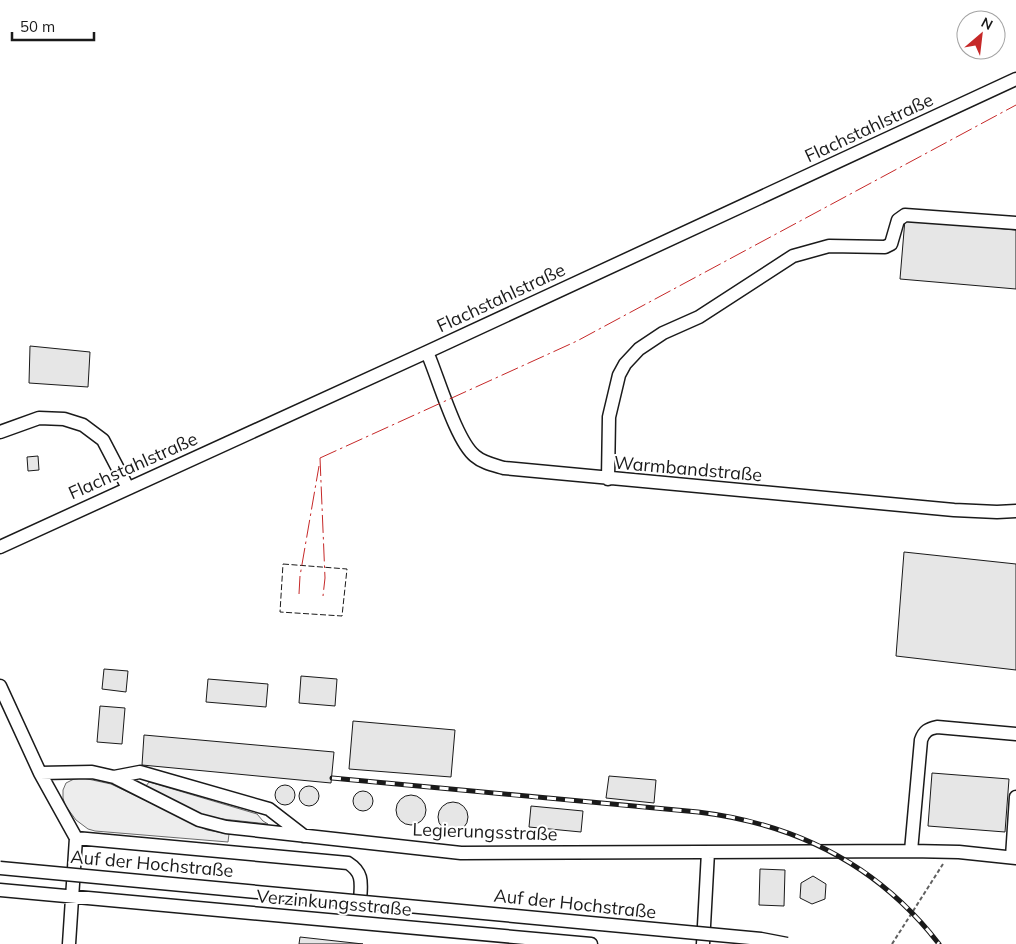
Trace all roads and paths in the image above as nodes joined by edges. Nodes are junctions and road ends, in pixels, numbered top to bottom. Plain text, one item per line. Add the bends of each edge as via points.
1 (1016, 79) edge
2 (1016, 224) edge
3 (427, 352) junction
4 (0, 432) edge
5 (608, 479) junction
6 (128, 488) junction
7 (1016, 511) edge
8 (0, 547) edge
9 (0, 686) edge
10 (1016, 734) edge
11 (40, 773) junction
12 (114, 777) junction
13 (1016, 797) edge
14 (305, 836) junction
15 (76, 838) junction
16 (912, 851) junction
17 (708, 852) junction
18 (951, 852) junction
19 (1014, 858) edge
20 (0, 868) edge
21 (0, 890) edge
22 (73, 897) junction
23 (360, 901) junction
24 (68, 944) edge
25 (591, 944) edge
26 (703, 944) edge
27 (787, 944) edge
28 (892, 944) edge

1 - 3 lane, Flachstahlstraße
2 - 5 lane via 905,215 898,220 891,244 884,247 829,246 793,256 698,317 663,333 639,349 620,375 609,417
3 - 5 lane, Warmbandstraße via 453,420 474,456 504,468
3 - 6 lane, Flachstahlstraße
4 - 6 lane via 39,418 64,419 83,425 103,440
5 - 7 lane, Warmbandstraße via 954,510
6 - 8 lane, Flachstahlstraße
9 - 11 lane
10 - 16 lane via 937,726 923,734
11 - 12 lane, Legierungsstraße via 92,772
11 - 15 lane
12 - 14 lane, Legierungsstraße via 199,820 226,827
12 - 14 lane via 140,772 269,809
13 - 19 lane
14 - 17 lane, Legierungsstraße via 461,853
15 - 22 lane
15 - 23 lane, Auf der Hochstraße via 348,863 360,874
16 - 17 lane, Legierungsstraße
16 - 18 lane, Legierungsstraße
17 - 26 lane
18 - 19 lane, Legierungsstraße
18 - 28 path
20 - 23 lane, Auf der Hochstraße, bridge
21 - 22 lane, Verzinkungsstraße
22 - 24 lane
22 - 25 lane, Verzinkungsstraße
23 - 27 lane, Auf der Hochstraße, bridge

